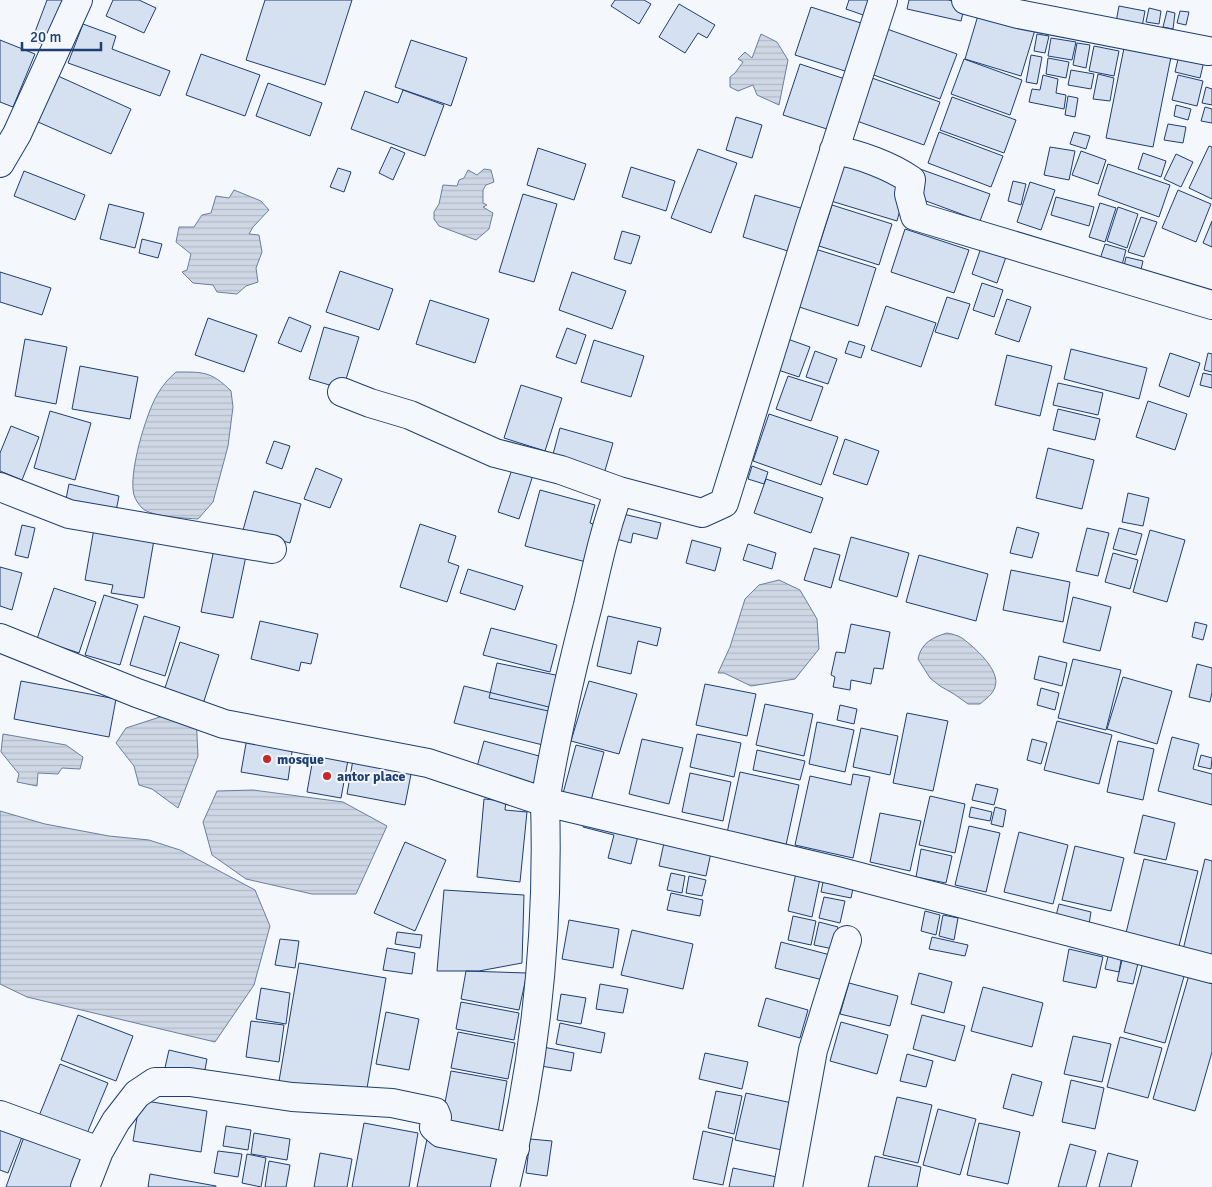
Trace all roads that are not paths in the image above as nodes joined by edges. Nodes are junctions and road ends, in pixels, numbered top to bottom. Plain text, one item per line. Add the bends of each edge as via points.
1 (78, 0) edge
2 (883, 0) edge
3 (966, 0) edge
4 (1211, 52) edge
5 (834, 150) junction
6 (0, 163) edge
7 (1212, 305) edge
8 (342, 392) dead end
9 (0, 487) edge
10 (619, 491) junction
11 (272, 549) dead end
12 (0, 638) edge
13 (545, 802) junction
14 (847, 940) dead end
15 (1212, 969) edge
16 (0, 1115) edge
17 (515, 1148) junction
18 (99, 1151) junction
19 (85, 1187) edge
20 (505, 1187) edge
21 (788, 1187) edge

1 - 6 street via 17,134
2 - 5 street
3 - 4 street via 1018,14
5 - 7 street via 897,170 911,180 909,194 916,216
5 - 10 street via 724,504 702,513
8 - 10 street via 410,416 494,453 561,470
9 - 11 street via 68,514
10 - 13 street via 574,661
12 - 13 street via 224,724 428,763
13 - 15 street via 836,871
13 - 17 street via 544,927 532,1053
14 - 21 street via 813,1050
16 - 18 street
17 - 18 street via 441,1132 434,1127 435,1112 420,1108 392,1103 292,1097 190,1082 156,1082 137,1094
17 - 20 street
18 - 19 street

